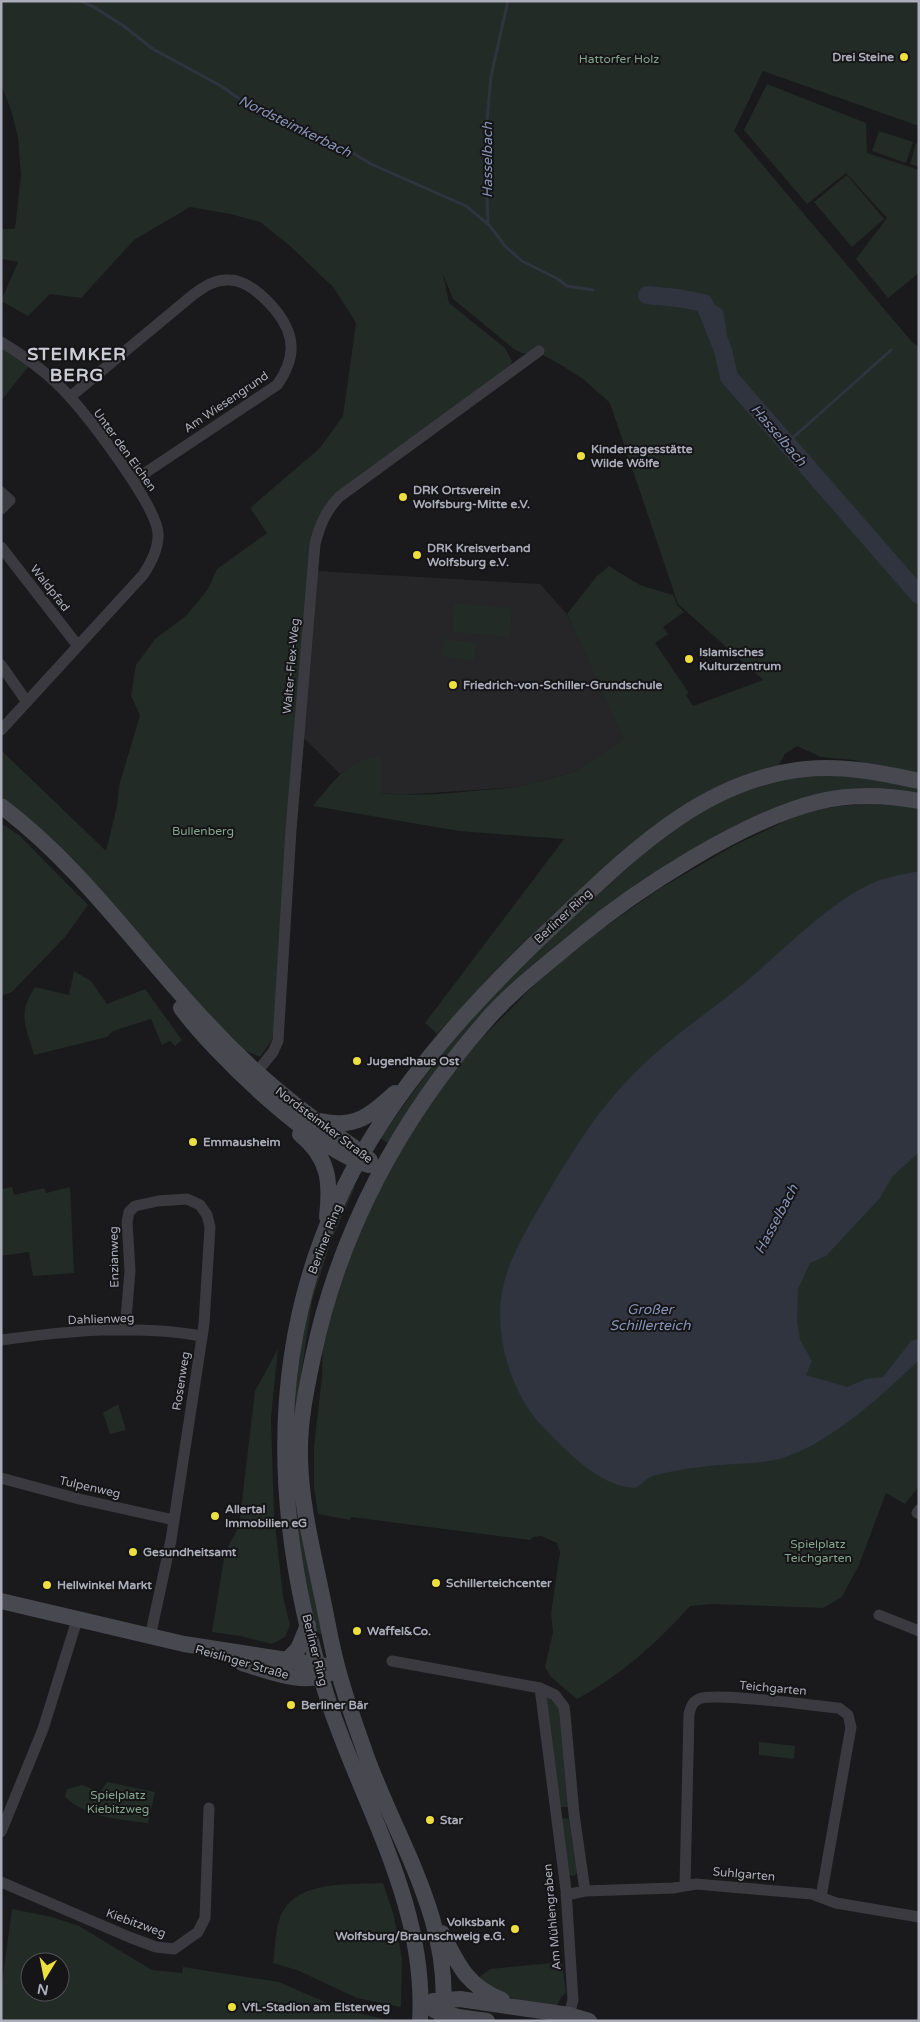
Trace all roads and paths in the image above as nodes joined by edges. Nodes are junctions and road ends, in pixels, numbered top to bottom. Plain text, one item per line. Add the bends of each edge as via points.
1 (1, 342) edge
2 (539, 351) dead end
3 (70, 397) junction
4 (133, 481) junction
5 (1, 492) edge
6 (1, 509) edge
7 (1, 547) edge
8 (78, 646) junction
9 (1, 665) edge
10 (27, 702) junction
11 (1, 730) edge
12 (919, 780) edge
13 (919, 801) edge
14 (1, 806) edge
15 (253, 1077) junction
16 (414, 1077) junction
17 (272, 1102) junction
18 (314, 1119) junction
19 (361, 1158) junction
20 (381, 1169) junction
21 (129, 1212) joint
22 (326, 1230) junction
23 (125, 1330) junction
24 (202, 1336) junction
25 (1, 1340) edge
26 (1, 1478) edge
27 (174, 1520) junction
28 (1, 1601) edge
29 (879, 1615) dead end
30 (77, 1620) junction
31 (308, 1625) junction
32 (919, 1631) edge
33 (150, 1637) junction
34 (184, 1644) junction
35 (289, 1658) junction
36 (392, 1661) dead end
37 (338, 1668) junction
38 (320, 1671) junction
39 (544, 1689) junction
40 (209, 1808) dead end
41 (574, 1814) junction
42 (555, 1816) junction
43 (1, 1832) edge
44 (1, 1882) edge
45 (686, 1886) junction
46 (585, 1891) junction
47 (566, 1895) junction
48 (821, 1897) junction
49 (432, 1916) junction
50 (919, 1917) edge
51 (421, 2004) junction
52 (523, 2008) junction
53 (442, 2011) edge
54 (566, 2018) edge
55 (420, 2021) edge
56 (487, 2021) edge
57 (590, 2021) edge

1 - 3 street, Unter den Eichen via 32,362
2 - 15 street, Walter-Flex-Weg via 339,497 325,512 319,527 299,732 278,1041
3 - 4 street, Unter den Eichen
3 - 4 street, Am Wiesengrund via 194,294 216,282 228,280 249,285 279,317 290,337 291,346 287,366 277,385
4 - 8 street, Unter den Eichen via 151,511 158,533 154,558 144,575
5 - 6 street via 10,500
7 - 8 street, Waldpfad
8 - 10 street, Unter den Eichen
9 - 10 street
10 - 11 street, Unter den Eichen
12 - 16 main road, Berliner Ring via 874,772 810,768 760,778 696,806 622,860 510,966
13 - 20 main road, Berliner Ring via 898,797 852,797 817,802 773,817 662,878 625,903 558,955 486,1020 441,1076
14 - 15 main road, Nordsteimker Straße via 98,895 160,971 170,994 199,1033
15 - 17 main road, Nordsteimker Straße
15 - 18 main road, Nordsteimker Straße
16 - 18 main road via 363,1119 344,1124
16 - 19 main road, Berliner Ring
17 - 19 main road, Nordsteimker Straße via 341,1155
17 - 22 main road via 286,1121 310,1142 328,1174
18 - 19 main road, Nordsteimker Straße
19 - 20 main road, Nordsteimker Straße
19 - 22 main road, Berliner Ring
20 - 37 main road, Berliner Ring via 355,1223 326,1302 307,1386 301,1430 302,1486 310,1541
21 - 23 street, Enzianweg via 130,1271
21 - 24 street, Rosenweg via 135,1206 187,1199 200,1205 207,1215 210,1227
22 - 31 main road, Berliner Ring via 314,1259 300,1314 289,1370 284,1423 288,1522
23 - 24 street, Dahlienweg
23 - 25 street, Dahlienweg
24 - 27 street, Rosenweg
26 - 27 street, Tulpenweg via 52,1493
27 - 33 street, Rosenweg
28 - 30 main road, Reislinger Straße
29 - 32 street
30 - 33 main road, Reislinger Straße
30 - 43 street via 43,1729
31 - 35 main road, Reislinger Straße via 298,1649
31 - 38 main road, Berliner Ring
33 - 34 main road, Reislinger Straße
34 - 35 main road, Reislinger Straße via 260,1658
34 - 38 main road, Reislinger Straße via 225,1659 294,1677
35 - 38 main road, Reislinger Straße
36 - 39 street
37 - 38 main road, Reislinger Straße
37 - 49 main road, Berliner Ring via 368,1761
38 - 51 main road, Berliner Ring via 338,1727 402,1890 415,1938
39 - 41 street via 560,1702 565,1714
39 - 42 street, Am Mühlengraben
40 - 44 street, Kiebitzweg via 205,1918 198,1932 174,1948 156,1947 129,1937
41 - 42 street
41 - 46 street
42 - 47 street, Am Mühlengraben
45 - 46 street, Suhlgarten
45 - 48 street, Suhlgarten via 754,1889
45 - 48 street, Teichgarten via 688,1724 692,1704 700,1698 711,1697 771,1701 839,1708 848,1715 851,1727
46 - 47 street, Suhlgarten
47 - 54 street, Am Mühlengraben via 573,2000
48 - 50 street, Suhlgarten via 836,1903
49 - 52 main road via 459,1966 474,1985
49 - 53 main road, Berliner Ring via 442,1965
51 - 53 main road
51 - 55 main road, Berliner Ring
52 - 53 main road via 460,1999
52 - 54 main road
53 - 56 main road
54 - 57 main road

